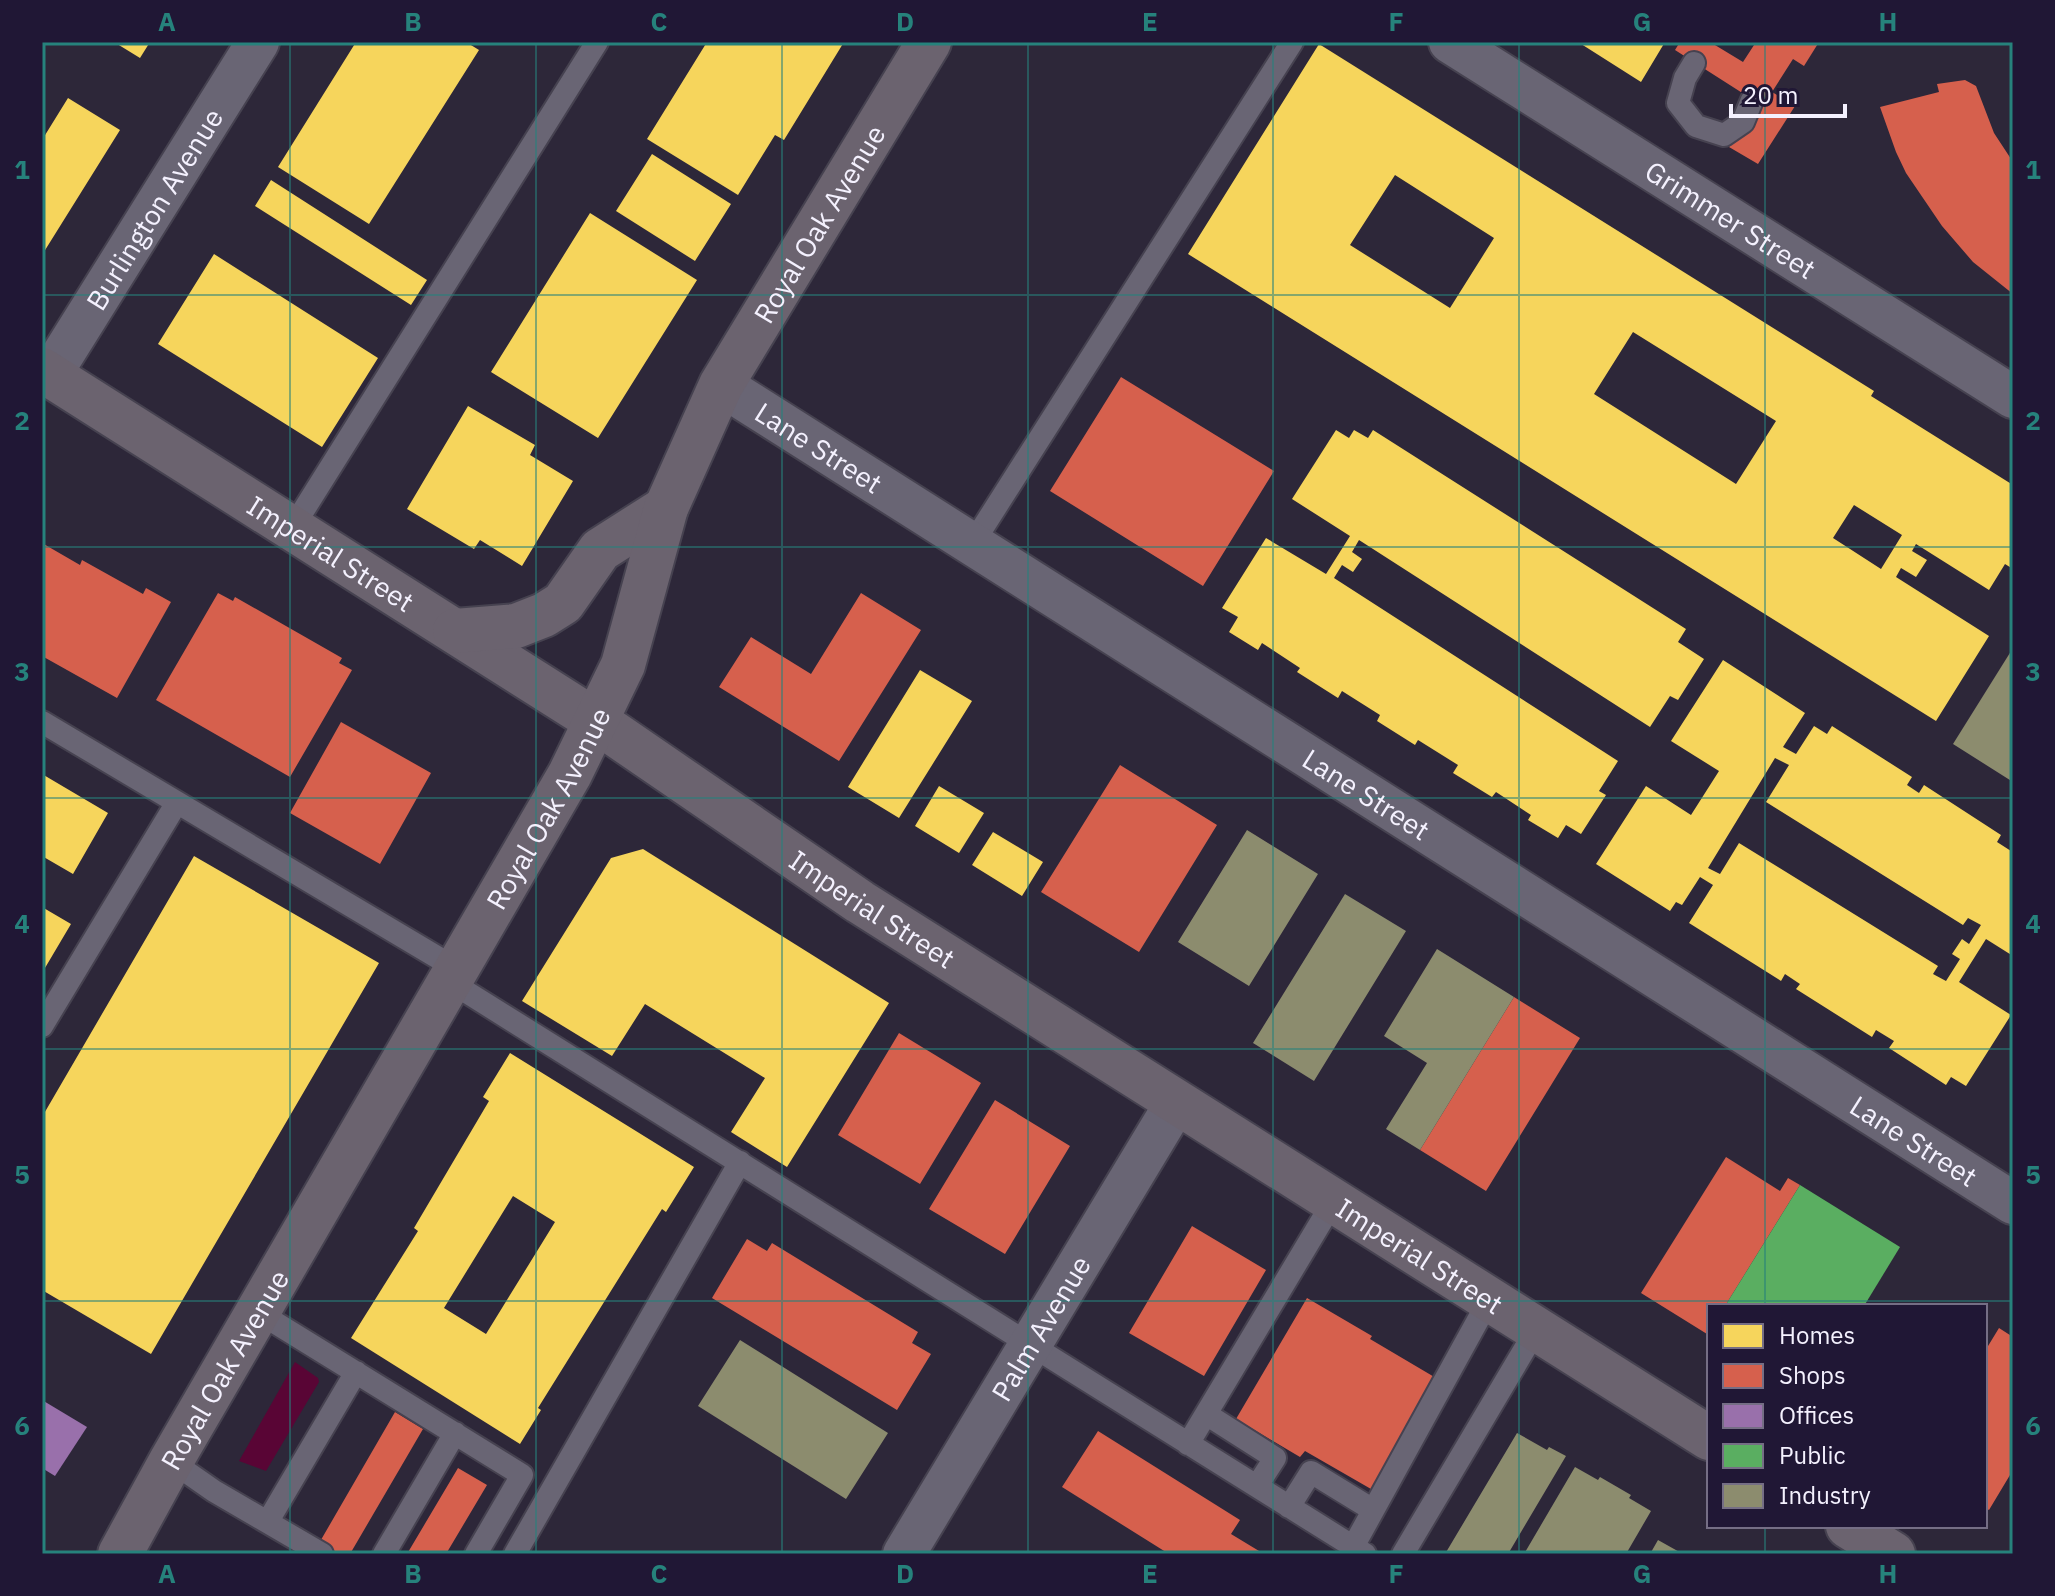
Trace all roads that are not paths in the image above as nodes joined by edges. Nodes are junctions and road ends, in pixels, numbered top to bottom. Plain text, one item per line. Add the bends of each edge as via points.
1 (258, 42) edge
2 (597, 42) edge
3 (929, 42) edge
4 (1292, 42) edge
5 (1450, 42) edge
6 (1694, 63) dead end
7 (1752, 100) dead end
8 (46, 373) edge
9 (721, 385) junction
10 (2013, 397) edge
11 (666, 508) junction
12 (293, 527) junction
13 (973, 543) junction
14 (455, 631) junction
15 (596, 721) junction
16 (42, 722) edge
17 (176, 804) junction
18 (453, 975) junction
19 (42, 1026) edge
20 (1176, 1103) junction
21 (740, 1162) junction
22 (1333, 1202) junction
23 (2013, 1203) edge
24 (1489, 1300) junction
25 (258, 1312) junction
26 (1536, 1330) junction
27 (1028, 1344) junction
28 (356, 1372) junction
29 (1206, 1414) junction
30 (455, 1433) junction
31 (1707, 1437) edge
32 (1188, 1444) junction
33 (171, 1461) junction
34 (1257, 1486) junction
35 (1289, 1507) junction
36 (1373, 1510) junction
37 (268, 1521) junction
38 (1851, 1528) edge
39 (1359, 1550) edge
40 (120, 1554) edge
41 (322, 1554) edge
42 (384, 1554) edge
43 (476, 1554) edge
44 (515, 1554) edge
45 (904, 1554) edge
46 (1403, 1554) edge
47 (1893, 1554) edge

1 - 8 street, Burlington Avenue
2 - 12 lane
3 - 9 main road, Royal Oak Avenue
4 - 13 lane
5 - 10 street, Grimmer Street
6 - 7 lane via 1678,103 1696,126 1724,135 1743,122
8 - 12 main road, Imperial Street
9 - 11 main road, Royal Oak Avenue
9 - 13 street, Lane Street
11 - 14 main road via 600,550 563,603 544,615 516,626
11 - 15 main road, Royal Oak Avenue via 623,665
12 - 14 main road, Imperial Street
13 - 23 street, Lane Street
14 - 15 main road, Imperial Street
15 - 18 main road, Royal Oak Avenue
15 - 20 main road, Imperial Street via 860,902
16 - 17 lane
17 - 18 lane
17 - 19 lane
18 - 21 lane
18 - 25 main road, Royal Oak Avenue
20 - 22 main road, Imperial Street
20 - 27 street, Palm Avenue
21 - 27 lane
21 - 44 lane
22 - 24 main road, Imperial Street
22 - 29 lane
24 - 26 main road, Imperial Street
24 - 36 lane
25 - 28 lane
25 - 33 main road, Royal Oak Avenue
26 - 31 main road, Imperial Street
26 - 46 lane
27 - 32 lane
27 - 45 street, Palm Avenue
28 - 30 lane
28 - 37 lane
29 - 32 lane
29 - 34 lane via 1275,1458
30 - 42 lane
30 - 43 lane via 522,1475
32 - 34 lane
33 - 37 lane
33 - 40 main road, Royal Oak Avenue
34 - 35 lane
35 - 36 lane via 1311,1472
35 - 39 lane
36 - 39 lane
37 - 41 lane
38 - 47 main road

